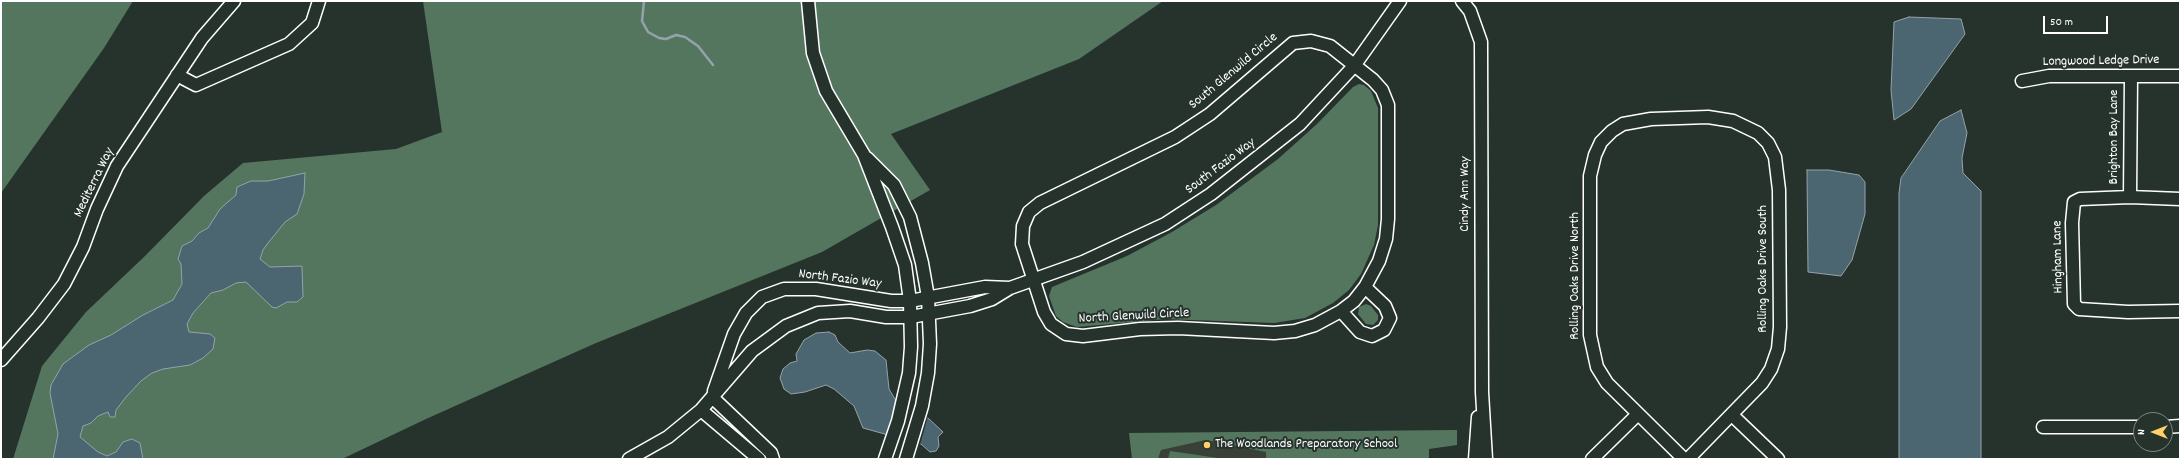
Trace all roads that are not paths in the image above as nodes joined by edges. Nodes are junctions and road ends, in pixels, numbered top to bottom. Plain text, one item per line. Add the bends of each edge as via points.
1 (234, 1) edge
2 (319, 1) edge
3 (808, 1) edge
4 (1400, 1) edge
5 (1462, 1) edge
6 (1354, 66) junction
7 (177, 75) junction
8 (2180, 76) edge
9 (2130, 77) junction
10 (2022, 81) dead end
11 (1678, 118) joint
12 (864, 155) junction
13 (2130, 197) junction
14 (2180, 199) edge
15 (1033, 281) junction
16 (1365, 287) junction
17 (1010, 288) junction
18 (928, 297) junction
19 (910, 301) junction
20 (1342, 311) junction
21 (2180, 311) edge
22 (929, 314) junction
23 (911, 316) junction
24 (1315, 325) joint
25 (1, 360) edge
26 (1482, 392) junction
27 (712, 397) junction
28 (702, 410) junction
29 (1638, 414) junction
30 (1732, 415) junction
31 (2133, 427) edge
32 (2043, 428) dead end
33 (908, 454) edge
34 (629, 459) edge
35 (759, 459) edge
36 (773, 459) edge
37 (886, 459) edge
38 (1475, 459) edge
39 (1486, 459) edge
40 (1592, 459) edge
41 (1684, 459) edge
42 (1688, 459) edge
43 (1778, 459) edge

1 - 7 street, Mediterra Way via 202,38
2 - 7 street via 312,22 289,44 196,85
3 - 12 street via 813,53 826,91
4 - 6 street, South Fazio Way
5 - 26 street, Cindy Ann Way via 1470,10 1480,42
6 - 15 street, South Fazio Way via 1300,124 1212,194 1165,224 1126,244
6 - 15 street, South Glenwild Circle via 1330,46 1311,41 1293,43 1210,114 1174,137 1040,203 1029,212 1023,226 1022,244
6 - 16 street, South Glenwild Circle via 1382,90 1388,105 1387,232 1379,261
7 - 25 street, Mediterra Way via 118,166 64,284
8 - 9 street, Longwood Ledge Drive
9 - 10 street, Longwood Ledge Drive via 2049,76
9 - 13 street, Brighton Bay Lane
11 - 29 street, Rolling Oaks Drive North via 1636,121 1623,124 1612,131 1601,142 1594,155 1590,176 1592,350 1596,366 1607,383
11 - 30 street, Rolling Oaks Drive South via 1720,119 1745,125 1768,143 1778,172 1778,348 1771,369 1762,383
12 - 18 street via 894,186 910,217
12 - 19 street via 905,265
13 - 14 street
13 - 21 street, Hingham Lane via 2074,202 2074,304 2079,309 2128,312
15 - 17 street, South Fazio Way
15 - 24 street, North Glenwild Circle via 1044,312 1052,324 1066,334 1083,336 1140,329 1178,328 1274,333
16 - 20 street, South Glenwild Circle
16 - 20 street via 1385,306 1390,318 1384,330 1372,336 1360,332
17 - 18 street, South Fazio Way via 985,287
17 - 22 street, South Fazio Way via 992,299
18 - 19 street, South Fazio Way
18 - 22 street
19 - 23 street
19 - 27 street, North Fazio Way via 891,301 816,289 784,289 762,297 746,313 734,334
20 - 24 street, South Glenwild Circle
22 - 23 street, South Fazio Way
22 - 33 street via 928,373 922,406
23 - 27 street, North Fazio Way via 886,317 850,311 818,313 800,320 786,326 752,351
23 - 37 street via 911,346 904,399
26 - 38 street, Cindy Ann Way
26 - 39 street, Cindy Ann Way
27 - 28 street, North Fazio Way
27 - 36 street via 771,453
28 - 34 street, North Fazio Way via 668,437
28 - 35 street
29 - 40 street
29 - 41 street, Rolling Oaks Drive North
30 - 42 street, Rolling Oaks Drive South
30 - 43 street
31 - 32 street

